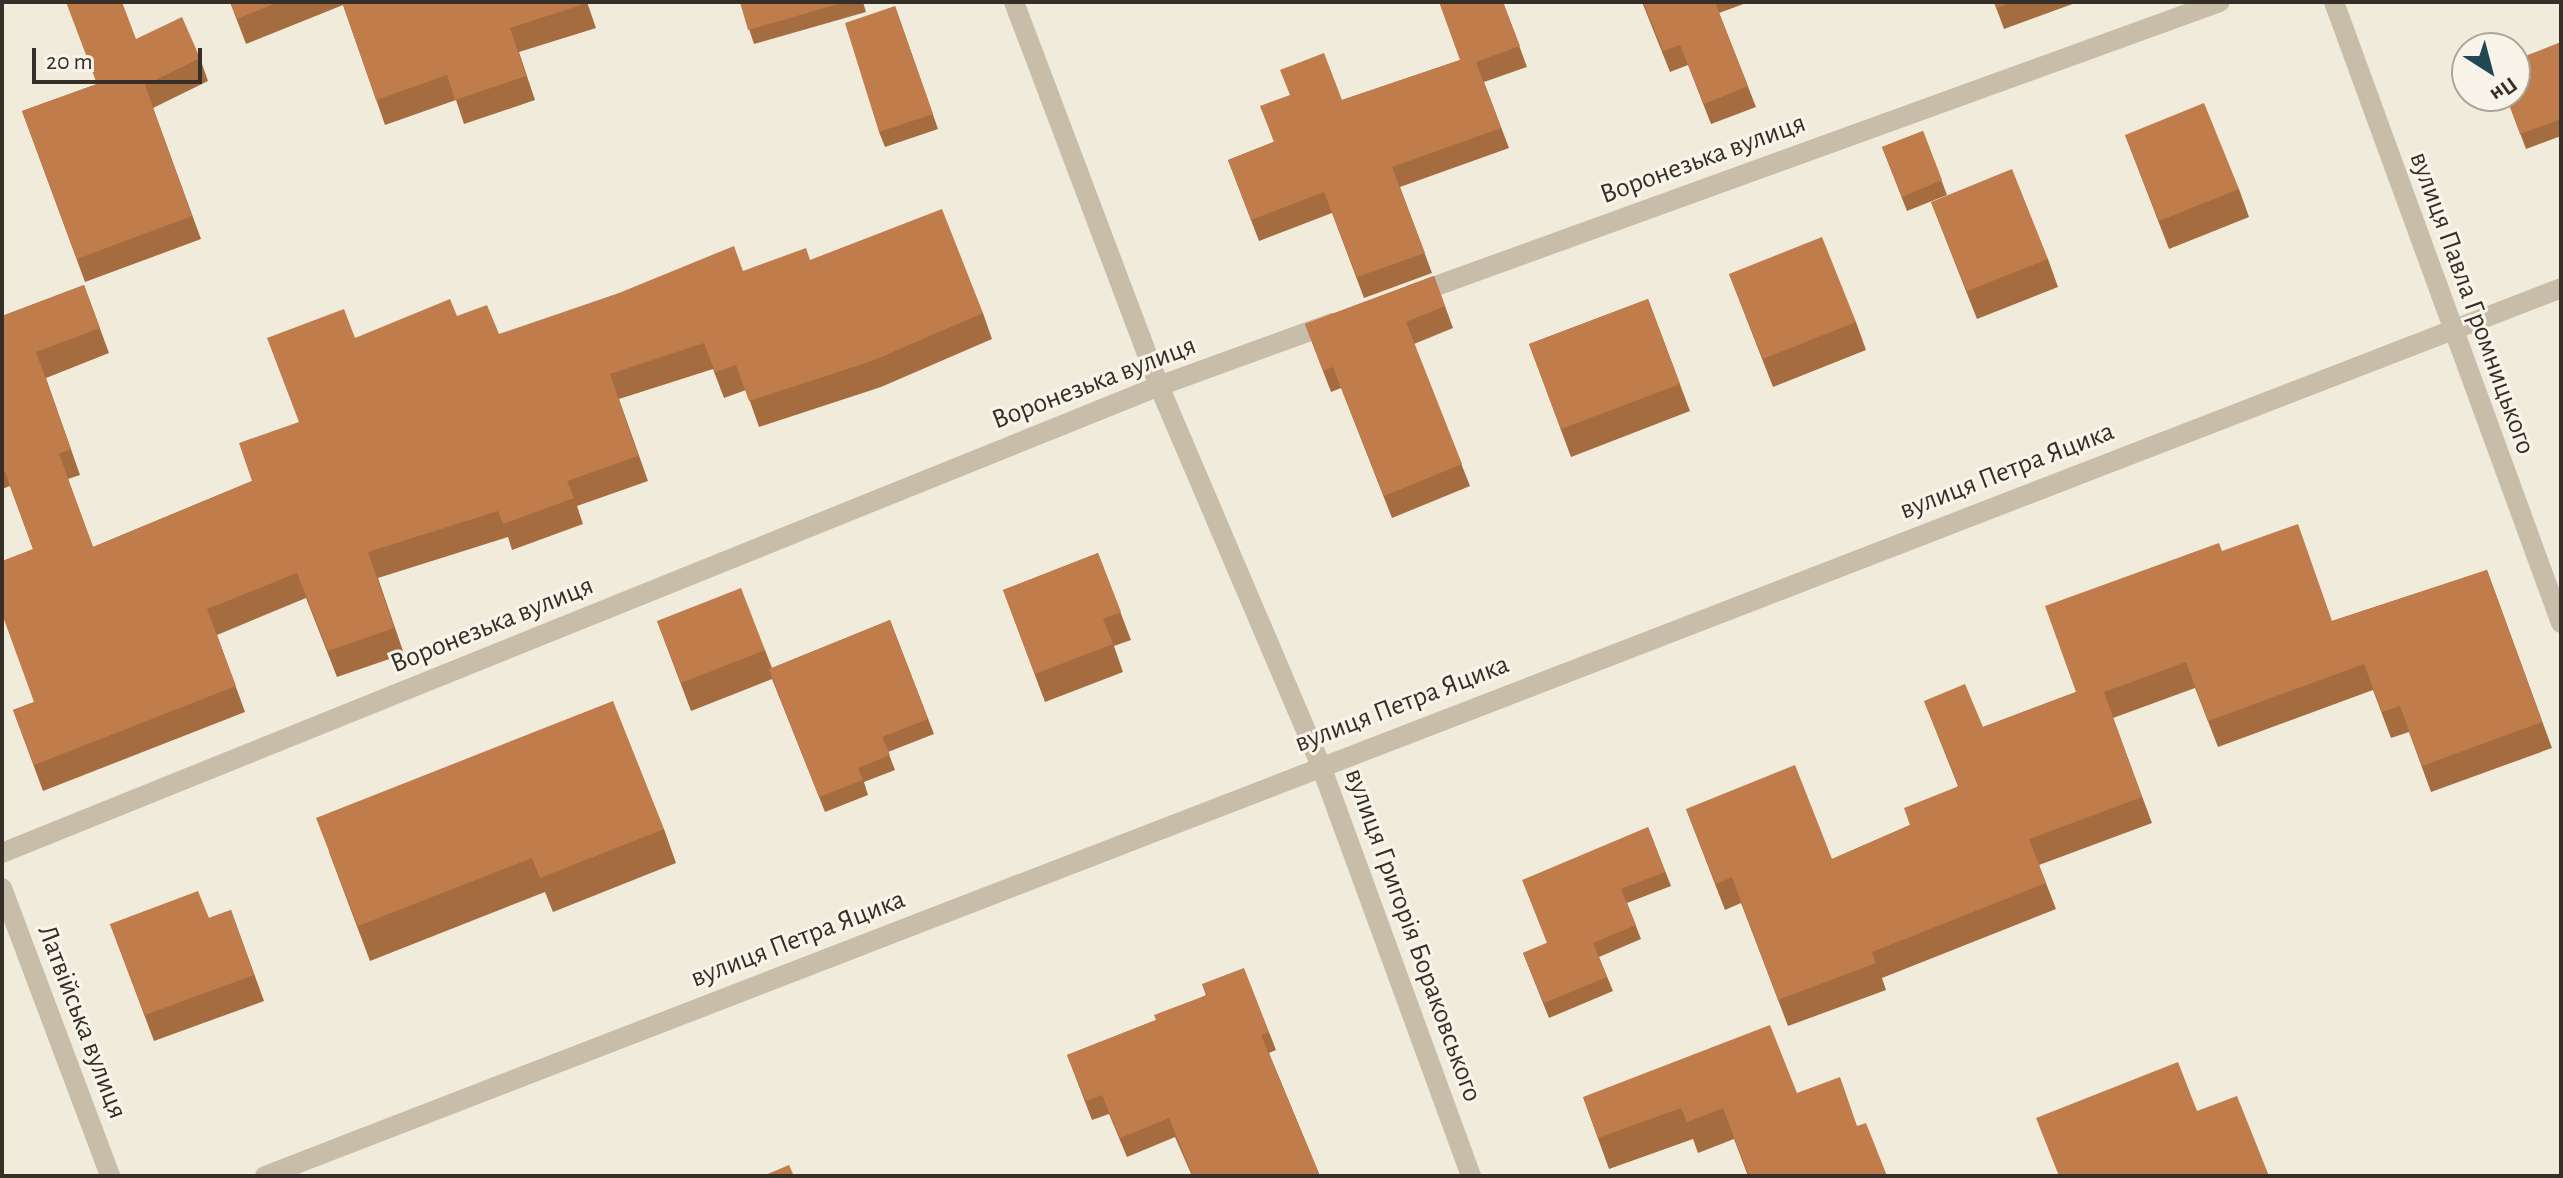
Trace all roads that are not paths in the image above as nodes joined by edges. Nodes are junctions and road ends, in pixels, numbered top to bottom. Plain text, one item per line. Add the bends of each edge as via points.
1 (1014, 2) edge
2 (2220, 2) edge
3 (2334, 2) edge
4 (2561, 288) edge
5 (1383, 305) edge
6 (1353, 316) edge
7 (2450, 329) junction
8 (1159, 386) junction
9 (2561, 623) edge
10 (1321, 766) junction
11 (2, 853) edge
12 (2, 888) edge
13 (110, 1176) edge
14 (265, 1176) edge
15 (1471, 1176) edge

1 - 8 street, вулиця Григорія Бораковського
2 - 5 street, Воронезька вулиця
3 - 7 street, вулиця Павла Громницького
4 - 7 street, вулиця Петра Яцика
6 - 8 street, Воронезька вулиця
7 - 9 street, вулиця Павла Громницького
7 - 10 street, вулиця Петра Яцика
8 - 10 street, вулиця Григорія Бораковського
8 - 11 street, Воронезька вулиця
10 - 14 street, вулиця Петра Яцика
10 - 15 street, вулиця Григорія Бораковського
12 - 13 street, Латвійська вулиця

